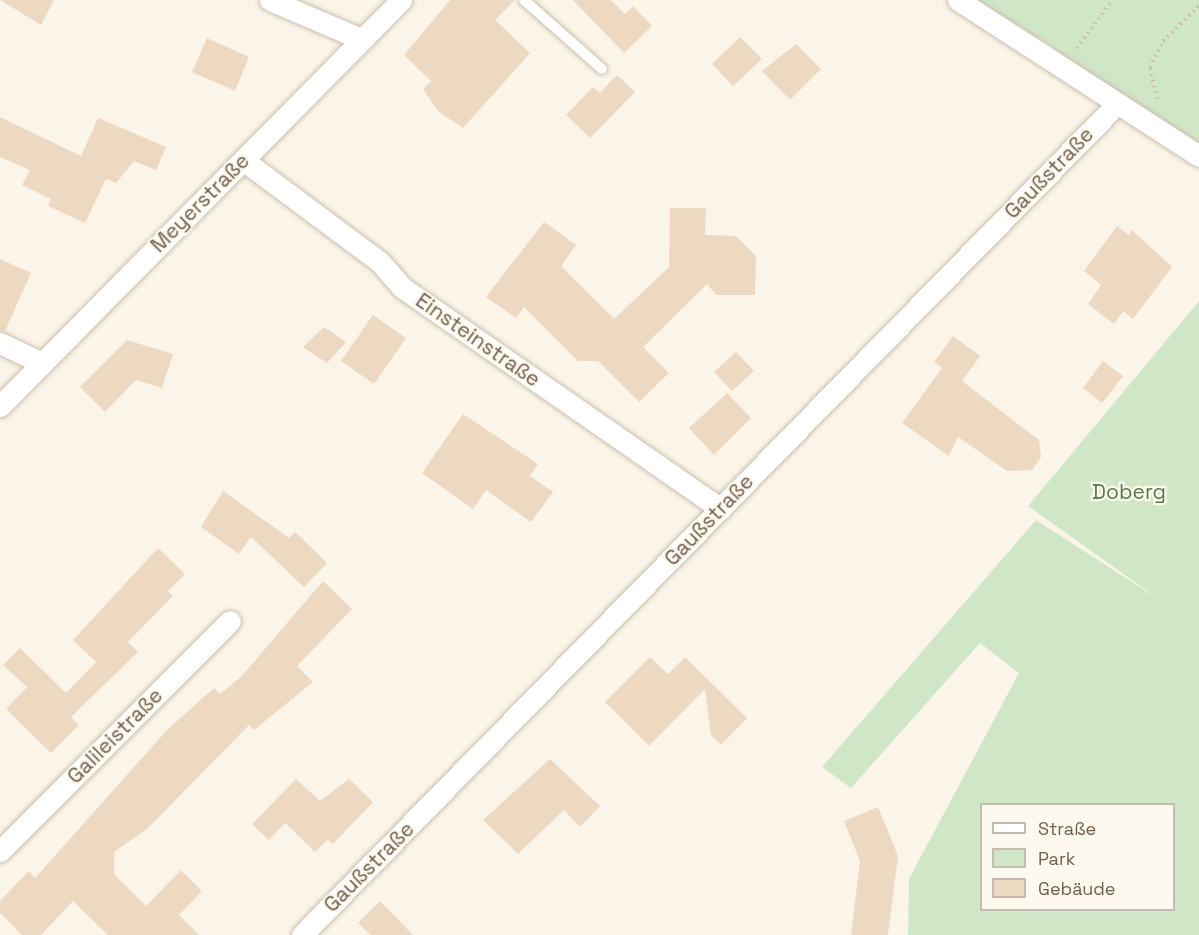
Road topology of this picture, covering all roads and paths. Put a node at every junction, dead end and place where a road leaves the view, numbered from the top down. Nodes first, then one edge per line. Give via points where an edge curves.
1 (270, 0) edge
2 (401, 0) edge
3 (524, 0) edge
4 (958, 0) edge
5 (1112, 0) edge
6 (1199, 6) edge
7 (361, 39) junction
8 (1063, 66) junction
9 (602, 69) dead end
10 (1116, 105) junction
11 (1154, 130) junction
12 (1199, 156) edge
13 (243, 160) junction
14 (0, 344) edge
15 (42, 363) junction
16 (0, 406) edge
17 (721, 509) junction
18 (230, 621) dead end
19 (0, 851) edge
20 (302, 935) edge

1 - 7 street
2 - 7 street, Meyerstraße
3 - 9 lane
4 - 8 street
5 - 8 path
6 - 11 path via 1163,41 1150,67 1151,87 1161,105
7 - 13 street, Meyerstraße
8 - 10 street
10 - 11 street
10 - 17 street, Gaußstraße
11 - 12 street
13 - 15 street, Meyerstraße
13 - 17 street, Einsteinstraße via 380,262 403,288
14 - 15 street
15 - 16 street, Meyerstraße
17 - 20 street, Gaußstraße
18 - 19 street, Galileistraße

